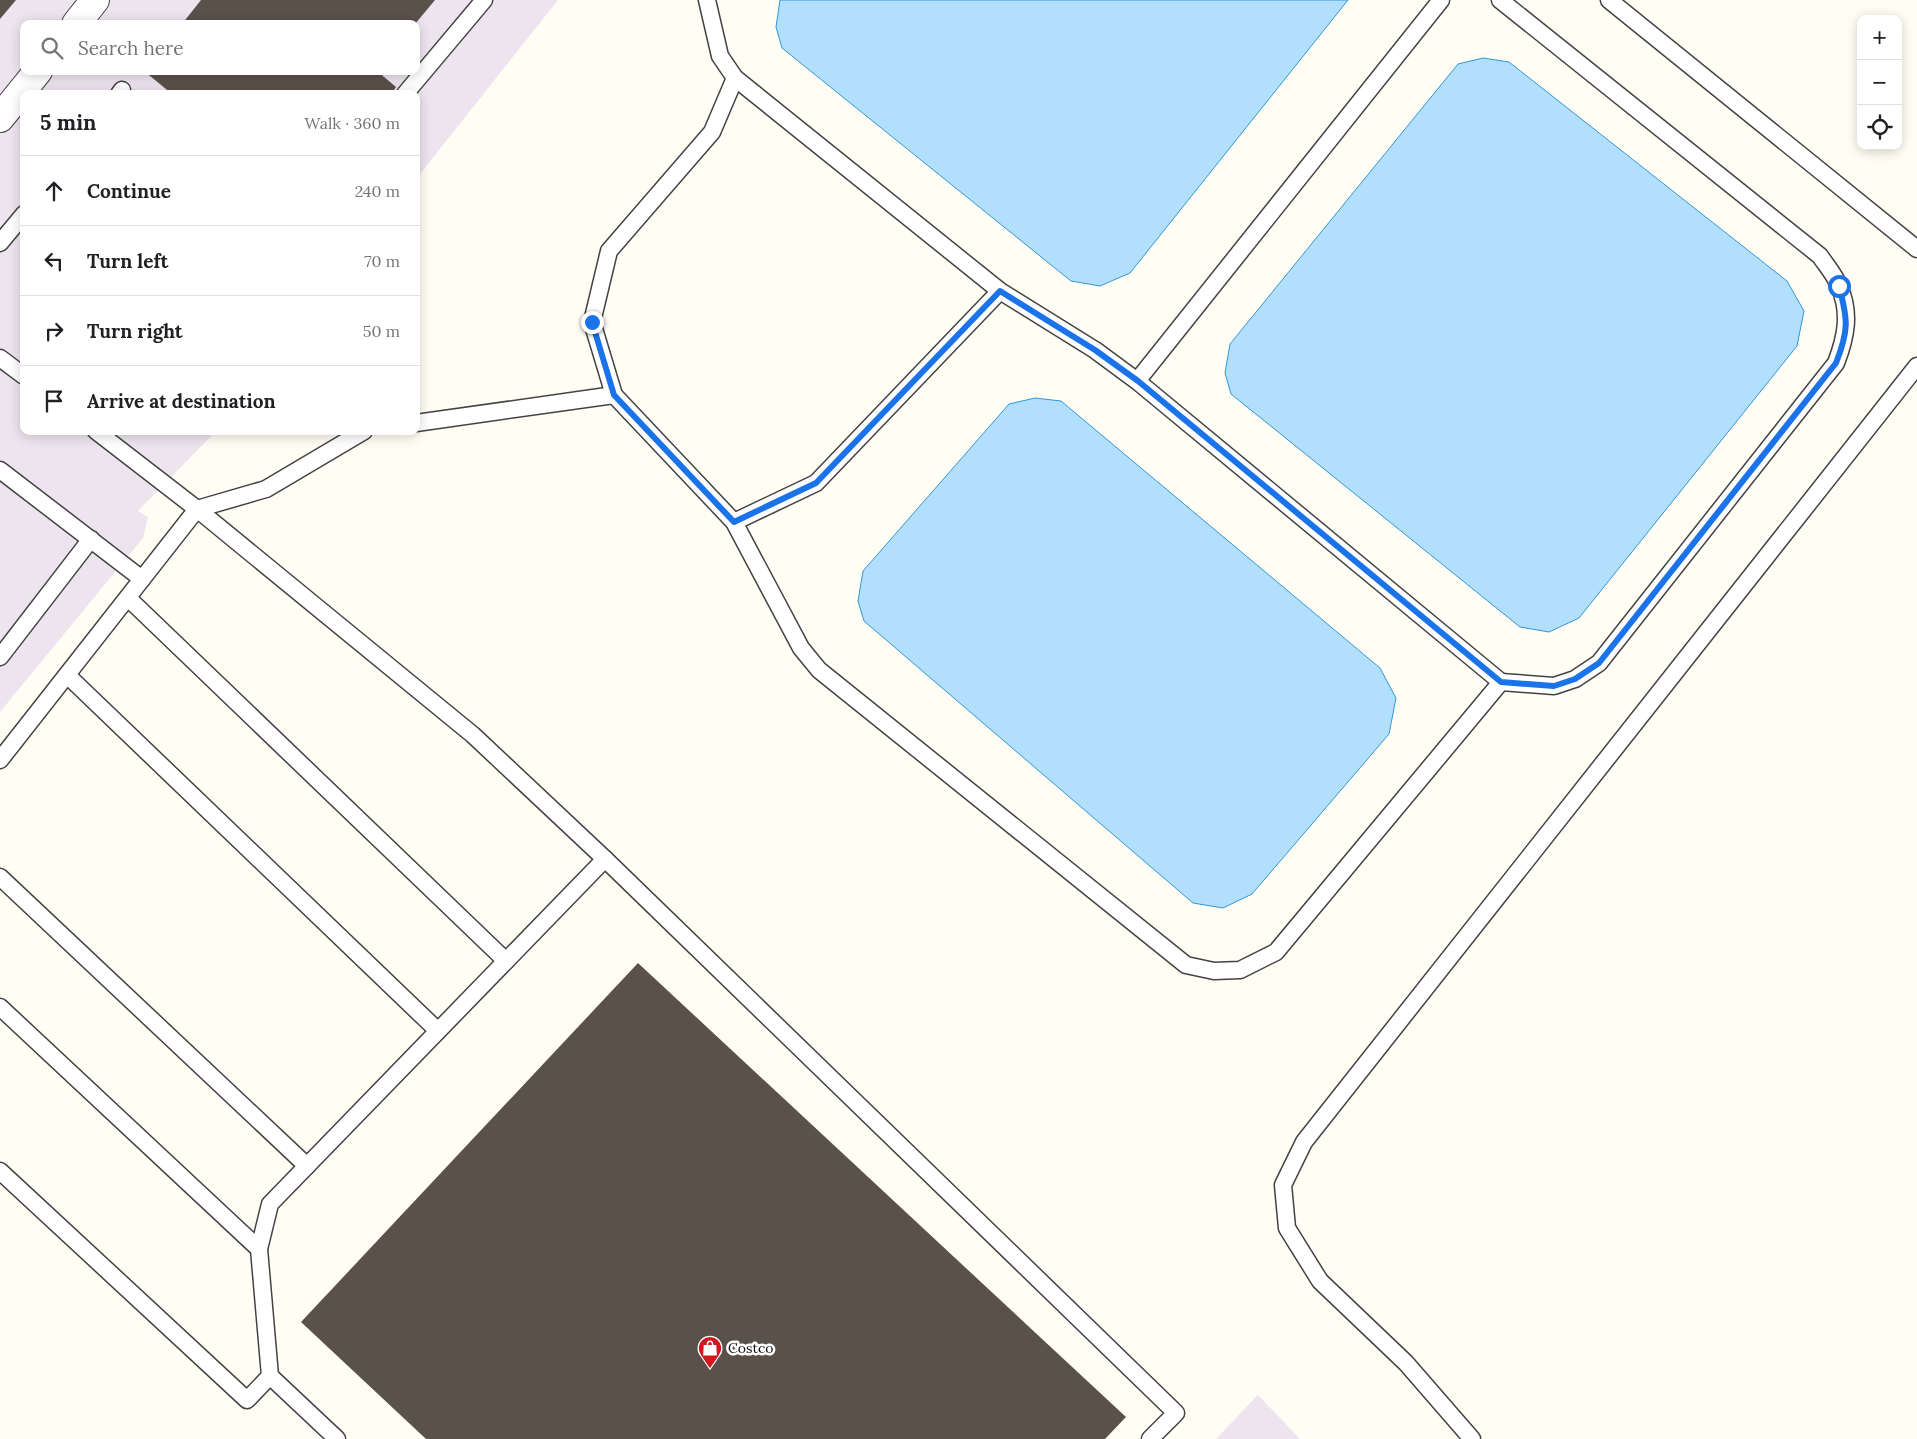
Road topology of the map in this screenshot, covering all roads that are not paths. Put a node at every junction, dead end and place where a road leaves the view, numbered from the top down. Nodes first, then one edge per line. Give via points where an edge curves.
1 (95, 0) edge
2 (484, 0) edge
3 (707, 0) edge
4 (1441, 0) edge
5 (1500, 0) edge
6 (1609, 0) edge
7 (79, 20) edge
8 (35, 75) edge
9 (735, 78) junction
10 (23, 90) edge
11 (408, 90) edge
12 (20, 93) edge
13 (0, 118) edge
14 (20, 219) edge
15 (0, 244) edge
16 (1917, 249) edge
17 (1000, 291) junction
18 (0, 358) edge
19 (1917, 366) edge
20 (20, 373) edge
21 (1138, 381) junction
22 (614, 395) junction
23 (420, 422) edge
24 (101, 435) edge
25 (357, 435) edge
26 (0, 470) edge
27 (197, 509) junction
28 (734, 522) junction
29 (91, 539) junction
30 (142, 579) junction
31 (128, 598) junction
32 (0, 657) edge
33 (67, 675) junction
34 (1501, 682) junction
35 (0, 760) edge
36 (605, 859) junction
37 (0, 877) edge
38 (506, 961) junction
39 (0, 1007) edge
40 (438, 1031) junction
41 (307, 1166) junction
42 (0, 1171) edge
43 (260, 1249) junction
44 (270, 1376) junction
45 (337, 1439) edge
46 (1150, 1439) edge
47 (1472, 1439) edge

1 - 7 street
2 - 11 lane
3 - 9 lane via 720,56
4 - 21 lane
5 - 34 lane via 1820,256 1839,286 1847,315 1844,341 1836,363 1599,663 1575,679 1554,686
6 - 16 lane
8 - 10 street
9 - 17 lane
9 - 22 lane via 712,132 608,251 592,322
12 - 13 street
14 - 15 lane
17 - 21 lane
17 - 28 lane via 816,483
18 - 20 lane
19 - 47 lane via 1304,1142 1283,1185 1287,1228 1320,1281 1406,1363
21 - 34 lane
22 - 23 lane
22 - 28 lane
24 - 27 lane
25 - 27 lane via 266,489
26 - 29 lane
27 - 30 lane
27 - 36 lane via 473,735
28 - 34 lane via 801,648 820,670 1186,965 1214,971 1240,970 1276,952
29 - 30 lane
29 - 32 lane
30 - 31 lane
31 - 33 lane
31 - 38 lane
33 - 35 lane
33 - 40 lane
36 - 38 lane
36 - 46 lane via 1176,1413
37 - 41 lane
38 - 40 lane
39 - 43 lane
40 - 41 lane
41 - 43 lane via 270,1204
42 - 44 lane via 247,1400
43 - 44 lane
44 - 45 lane

